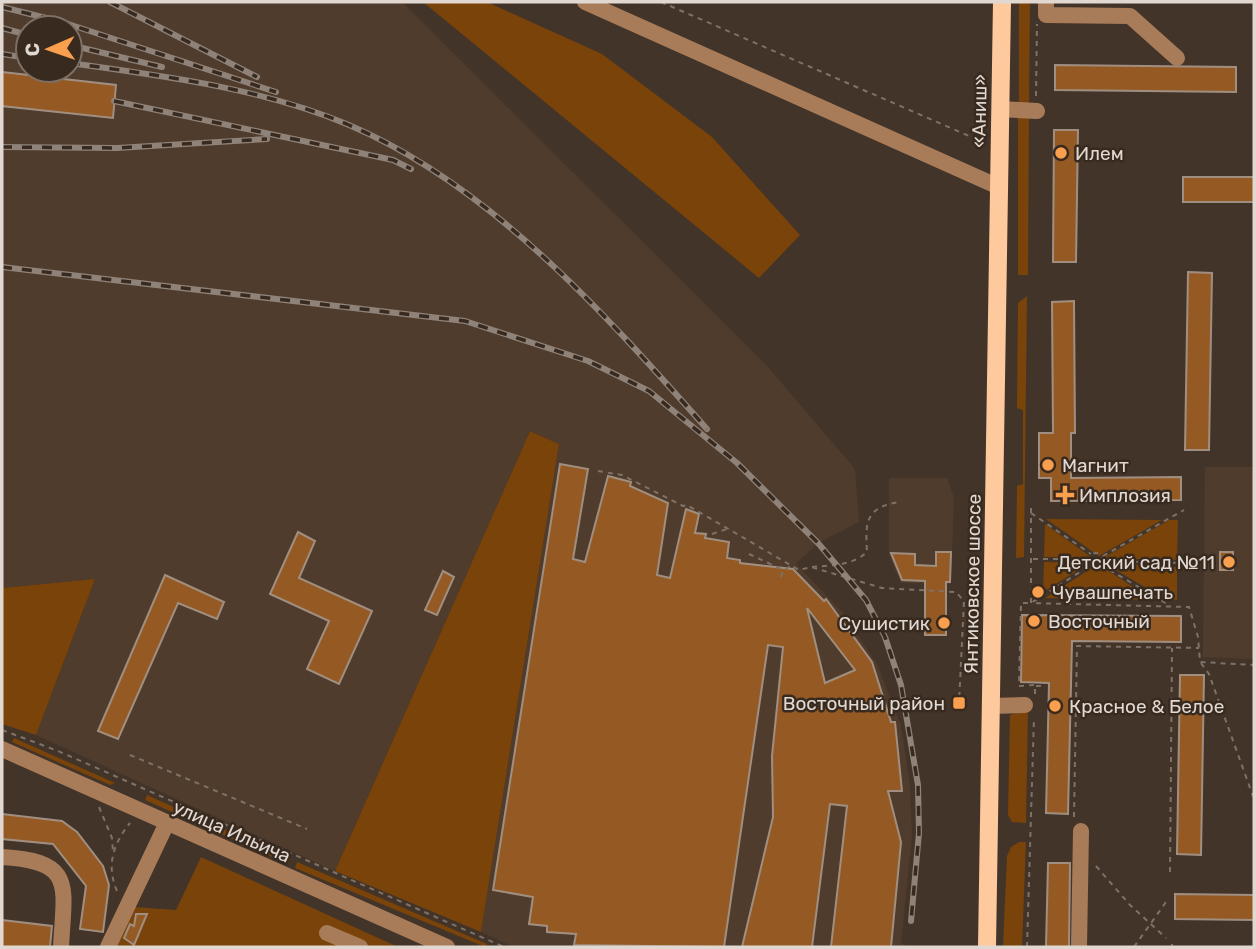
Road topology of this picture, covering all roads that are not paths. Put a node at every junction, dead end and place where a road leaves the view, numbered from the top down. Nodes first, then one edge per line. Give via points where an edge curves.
1 (585, 2) edge
2 (1002, 2) edge
3 (1041, 8) edge
4 (1177, 58) dead end
5 (1000, 109) junction
6 (1037, 111) road end
7 (999, 187) junction
8 (999, 220) joint
9 (1031, 705) road end
10 (991, 706) junction
11 (2, 749) edge
12 (1078, 824) road end
13 (166, 825) junction
14 (2, 856) edge
15 (327, 933) dead end
16 (61, 947) edge
17 (108, 947) edge
18 (360, 947) edge
19 (447, 947) edge
20 (987, 947) edge
21 (1079, 947) edge

1 - 7 street
2 - 5 main road, «Аниш»
3 - 4 street via 1046,15 1130,16
5 - 6 street
5 - 7 main road, «Аниш»
7 - 8 main road, «Аниш»
8 - 10 main road, Янтиковское шоссе
9 - 10 street
10 - 20 main road, Янтиковское шоссе
11 - 13 street, улица Ильича
12 - 21 street
13 - 17 street
13 - 19 street, улица Ильича
14 - 16 street via 42,861 56,872 64,886
15 - 18 street

